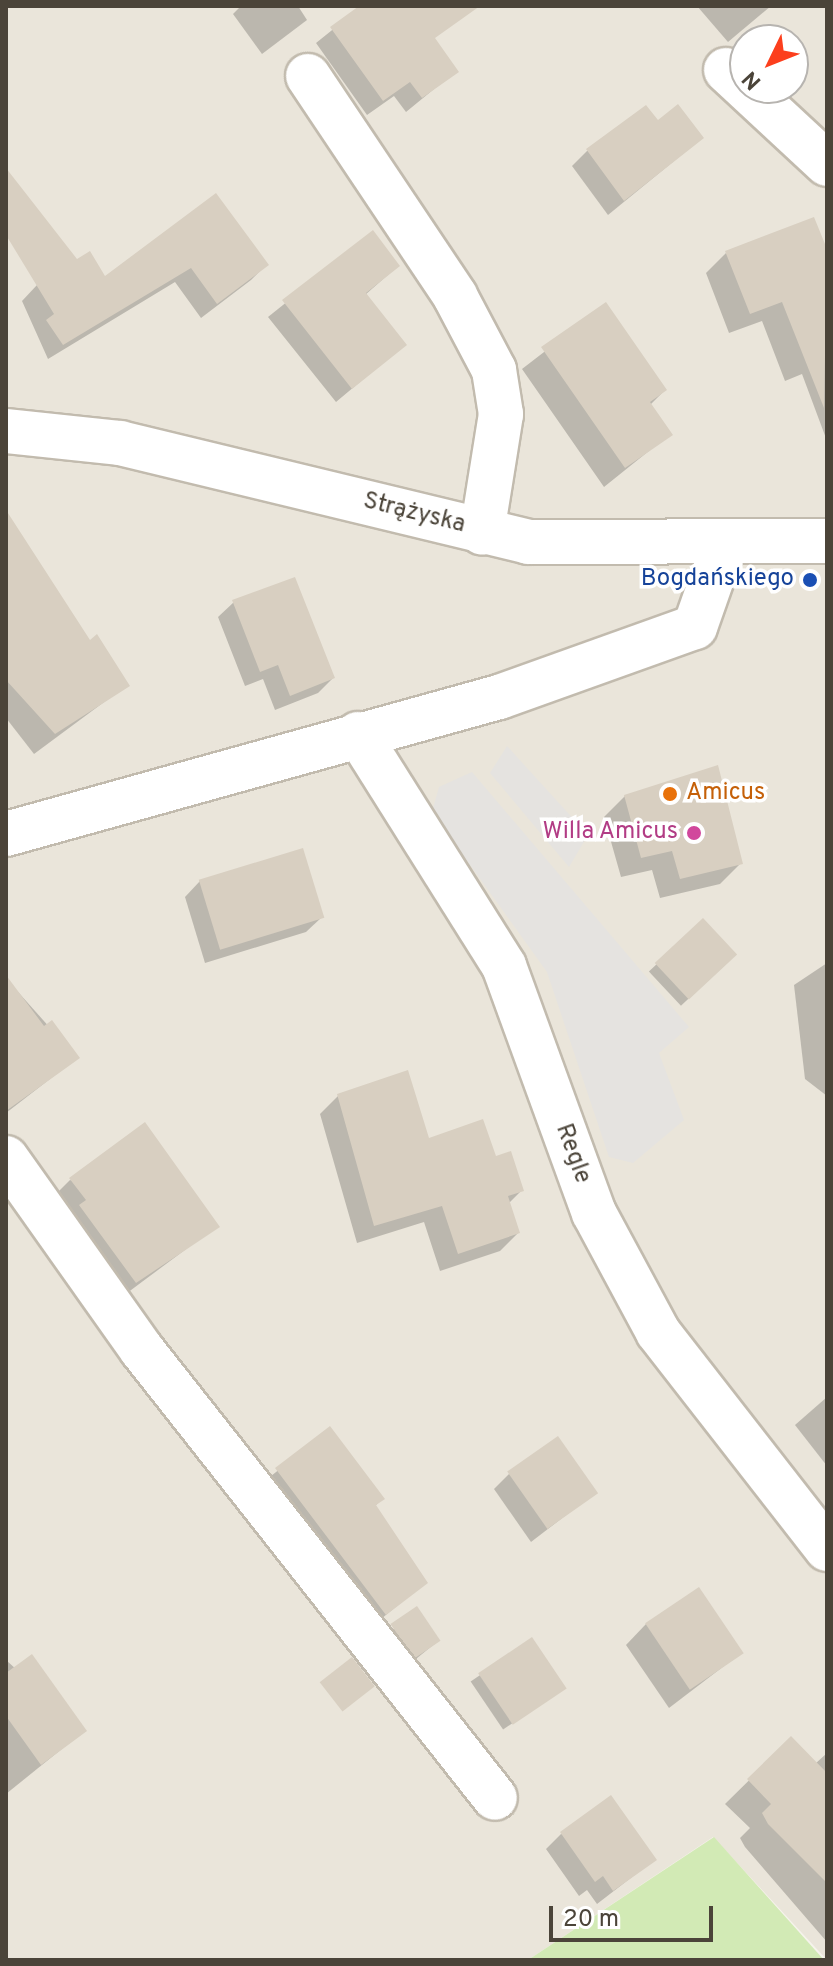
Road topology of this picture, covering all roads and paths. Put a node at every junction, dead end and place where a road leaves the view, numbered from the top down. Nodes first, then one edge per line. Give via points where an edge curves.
1 (726, 70) dead end
2 (308, 76) dead end
3 (827, 164) edge
4 (6, 431) edge
5 (482, 532) junction
6 (827, 541) edge
7 (724, 544) junction
8 (358, 734) junction
9 (6, 834) edge
10 (6, 1158) edge
11 (827, 1549) edge
12 (495, 1798) dead end

1 - 3 street
2 - 5 street via 455,296 494,370 501,414
4 - 5 street, Strążyska via 120,443
5 - 7 street, Strążyska via 576,545
6 - 7 street, Strążyska
7 - 8 street via 695,627 499,697
8 - 9 street
8 - 11 street, Regle via 504,966 594,1213 658,1332
10 - 12 street via 142,1350

